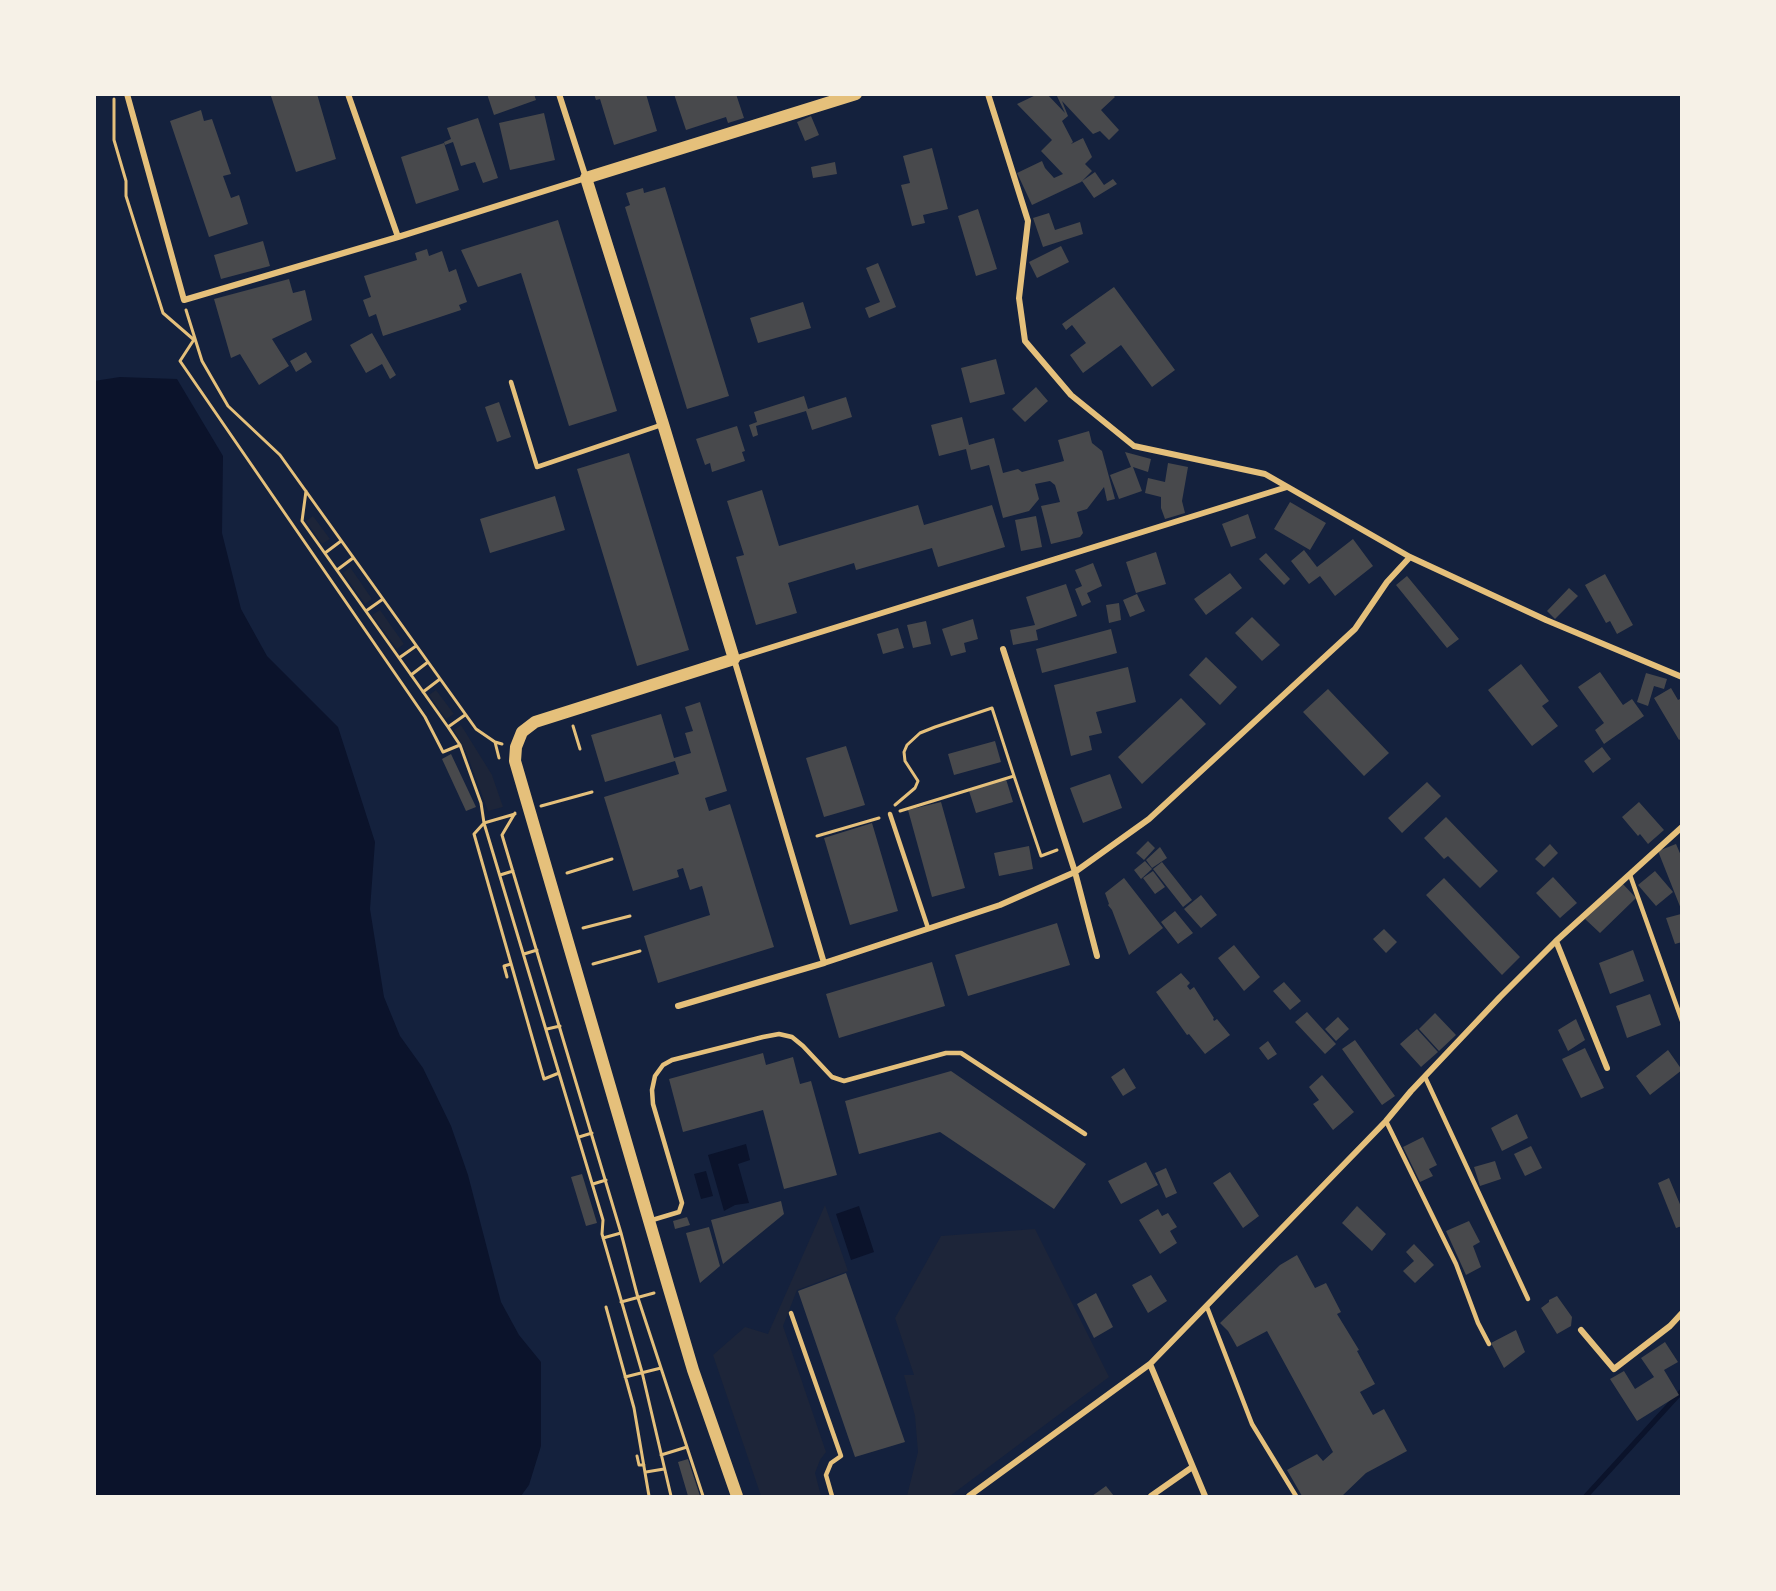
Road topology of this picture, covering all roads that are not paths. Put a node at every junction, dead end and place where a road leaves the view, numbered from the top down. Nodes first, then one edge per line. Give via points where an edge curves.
1 (127, 94) edge
2 (348, 94) edge
3 (559, 94) edge
4 (856, 94) edge
5 (988, 94) edge
6 (586, 178) junction
7 (398, 237) junction
8 (511, 382) dead end
9 (663, 424) junction
10 (1287, 487) junction
11 (1410, 557) junction
12 (1003, 649) dead end
13 (734, 659) junction
14 (1682, 677) edge
15 (890, 814) road end
16 (1682, 828) edge
17 (1075, 872) junction
18 (1630, 875) junction
19 (928, 928) junction
20 (1557, 941) junction
21 (1097, 956) dead end
22 (824, 963) junction
23 (678, 1006) dead end
24 (1682, 1021) edge
25 (1607, 1068) dead end
26 (1425, 1077) junction
27 (1386, 1121) junction
28 (1085, 1134) dead end
29 (649, 1221) junction
30 (1528, 1299) dead end
31 (1207, 1306) junction
32 (791, 1313) dead end
33 (1682, 1313) edge
34 (1581, 1330) dead end
35 (1489, 1344) dead end
36 (1150, 1364) junction
37 (1191, 1468) junction
38 (737, 1497) edge
39 (832, 1497) edge
40 (969, 1497) edge
41 (1151, 1497) edge
42 (1205, 1497) edge
43 (1296, 1497) edge

1 - 7 street via 184,300
2 - 7 street
3 - 6 street
4 - 6 main road
5 - 10 street via 1028,221 1019,298 1025,341 1071,395 1134,446 1265,474
6 - 7 street
6 - 9 main road
8 - 9 lane via 537,466
9 - 13 main road
10 - 11 street
10 - 13 street
11 - 14 street
11 - 17 street via 1387,582 1355,629 1149,819
12 - 17 street
13 - 22 street
13 - 29 main road via 535,722 522,732 516,747 515,761
15 - 19 lane
16 - 18 street
17 - 19 street via 1000,905
17 - 21 street
18 - 20 street
18 - 24 lane
19 - 22 street
20 - 25 street
20 - 26 street
22 - 23 street
26 - 27 street
26 - 30 lane
27 - 31 street
27 - 35 lane via 1456,1264
28 - 29 lane via 962,1053 946,1053 844,1081 832,1077 792,1037 763,1037 672,1060 655,1076 653,1104 682,1203 679,1212
29 - 38 main road via 693,1370
31 - 36 street
31 - 43 lane via 1252,1424
32 - 39 lane via 840,1456 826,1474
33 - 34 street via 1614,1369
36 - 37 street
36 - 40 street
37 - 41 street
37 - 42 street

